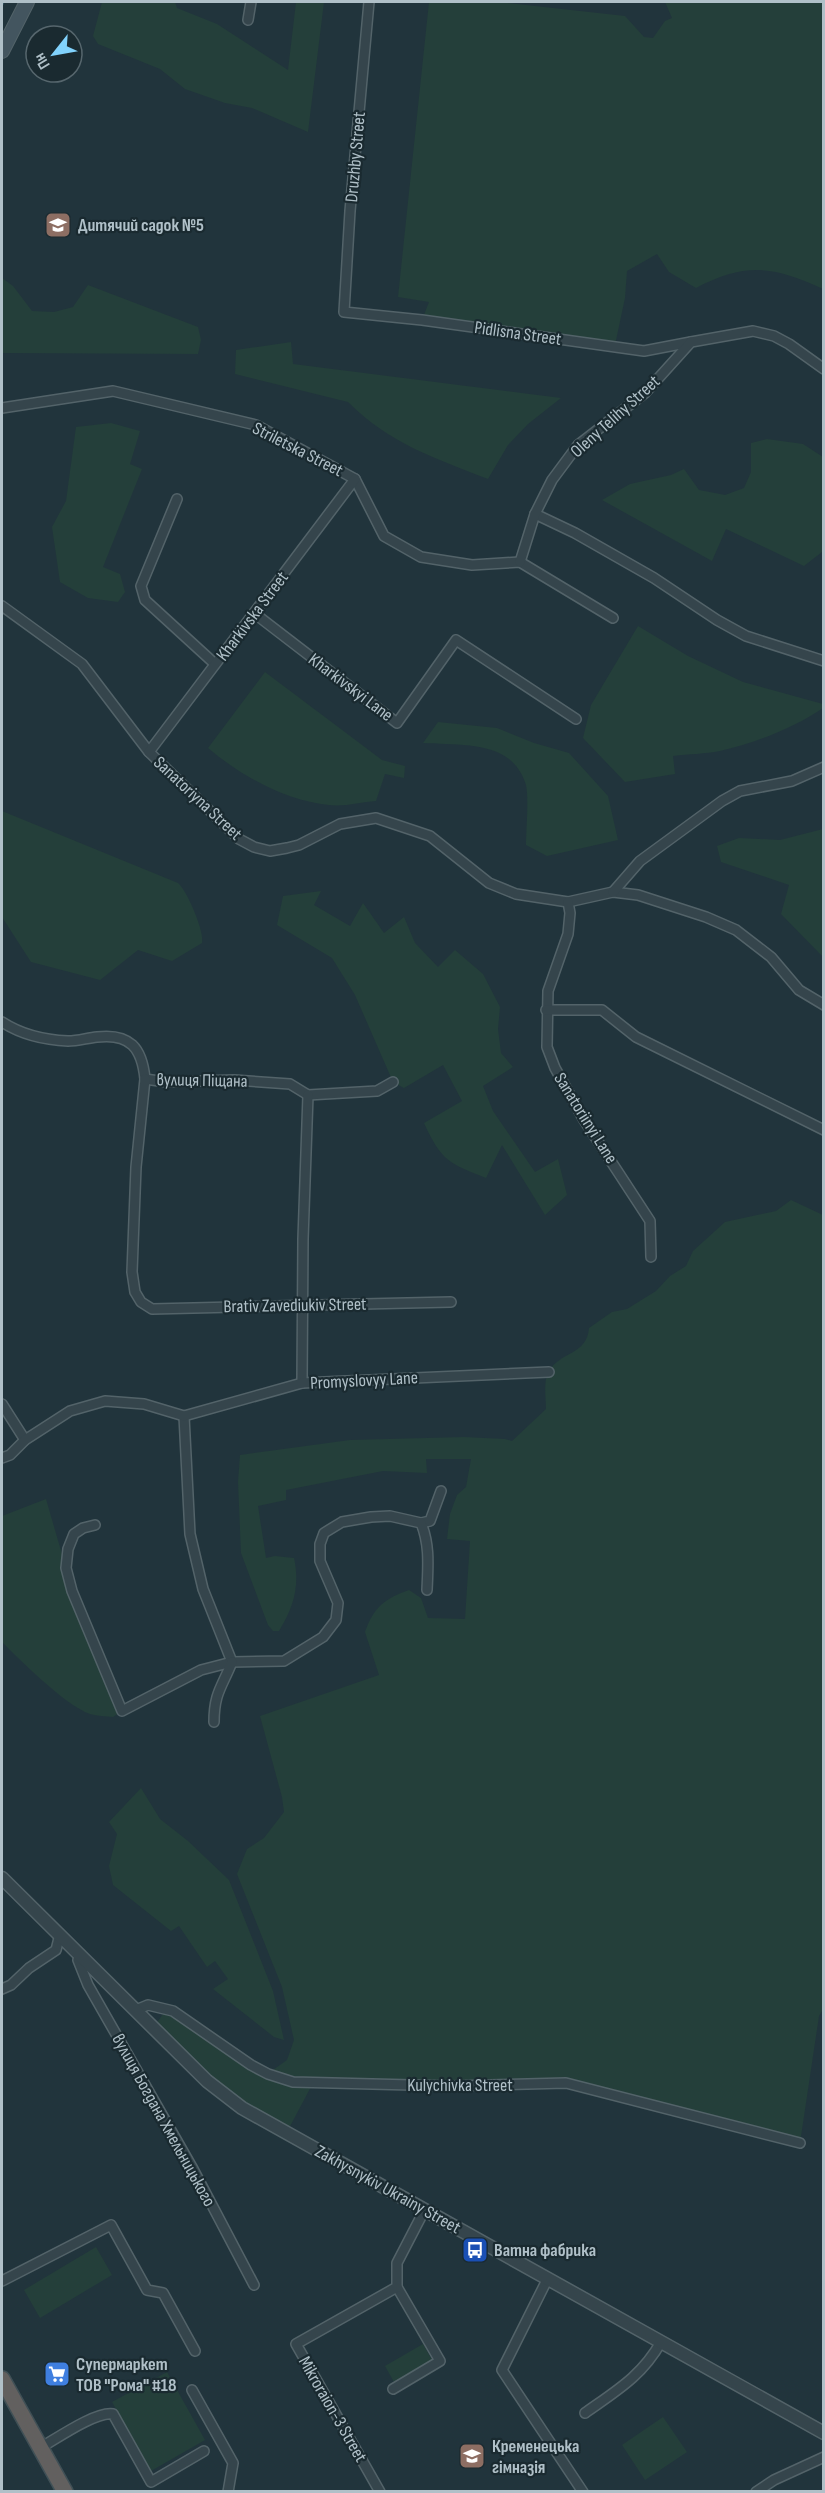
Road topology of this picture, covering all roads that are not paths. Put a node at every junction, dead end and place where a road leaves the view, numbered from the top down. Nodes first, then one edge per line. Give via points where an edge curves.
1 (27, 2) edge
2 (251, 2) edge
3 (369, 2) edge
4 (248, 20) dead end
5 (2, 51) edge
6 (345, 312) joint
7 (691, 342) junction
8 (824, 369) edge
9 (2, 408) edge
10 (355, 479) junction
11 (177, 499) dead end
12 (534, 514) junction
13 (520, 562) junction
14 (2, 606) edge
15 (254, 613) junction
16 (613, 618) dead end
17 (824, 661) edge
18 (216, 664) junction
19 (576, 719) dead end
20 (149, 752) junction
21 (824, 767) edge
22 (614, 892) junction
23 (568, 902) junction
24 (824, 1005) edge
25 (546, 1010) junction
26 (2, 1022) edge
27 (145, 1079) junction
28 (393, 1082) dead end
29 (308, 1095) junction
30 (824, 1130) edge
31 (651, 1257) dead end
32 (451, 1302) dead end
33 (303, 1305) junction
34 (549, 1372) dead end
35 (302, 1383) junction
36 (2, 1404) edge
37 (184, 1416) junction
38 (25, 1440) junction
39 (2, 1458) edge
40 (441, 1491) dead end
41 (421, 1522) junction
42 (95, 1525) dead end
43 (427, 1590) dead end
44 (232, 1662) junction
45 (214, 1722) dead end
46 (2, 1878) edge
47 (60, 1934) junction
48 (81, 1955) junction
49 (2, 1989) edge
50 (136, 2010) junction
51 (800, 2143) dead end
52 (425, 2210) junction
53 (548, 2278) junction
54 (2, 2281) edge
55 (254, 2285) dead end
56 (397, 2287) junction
57 (661, 2342) junction
58 (195, 2351) dead end
59 (2, 2379) edge
60 (393, 2389) dead end
61 (192, 2390) dead end
62 (585, 2413) dead end
63 (824, 2433) edge
64 (46, 2445) junction
65 (204, 2451) dead end
66 (824, 2457) edge
67 (65, 2492) edge
68 (228, 2492) edge
69 (380, 2492) edge
70 (583, 2492) edge
71 (756, 2492) edge

1 - 5 main road
2 - 4 street
3 - 6 street, Druzhby Street
6 - 7 street, Pidlisna Street via 644,351
7 - 8 street via 753,331 789,344
7 - 12 street, Oleny Telihy Street via 645,393 578,446 552,480
9 - 10 street, Striletska Street via 114,391 256,425
10 - 13 street, Striletska Street via 384,536 421,556 472,565
10 - 15 street, Kharkivska Street
11 - 18 street via 141,586 145,600
12 - 13 street, Oleny Telihy Street
12 - 17 street via 575,533 746,636
13 - 16 street
14 - 20 street, Sanatoriyna Street via 82,664
15 - 18 street, Kharkivska Street
15 - 19 street, Kharkivskyi Lane via 397,723 456,640
18 - 20 street, Kharkivska Street
20 - 23 street, Sanatoriyna Street via 239,839 254,848 287,848 340,824 376,818 430,836 489,883 516,894
21 - 22 street via 792,781 740,791 722,801 640,861
22 - 23 street, Sanatoriyna Street
22 - 24 street, Sanatoriyna Street via 638,895 736,930 771,957 799,990
23 - 25 street, Sanatoriinyi Lane via 568,934 548,991
25 - 30 street via 602,1010 636,1037
25 - 31 street, Sanatoriinyi Lane via 547,1047 555,1068 650,1221
26 - 27 street, вулиця Піщана via 20,1034 70,1041 100,1036 130,1041 144,1064
27 - 29 street, вулиця Піщана via 290,1084
27 - 33 street, Brativ Zavediukiv Street via 136,1167 132,1272 141,1302 152,1309
28 - 29 street, вулиця Піщана via 377,1091
29 - 33 street
32 - 33 street, Brativ Zavediukiv Street
33 - 35 street
34 - 35 street, Promyslovyy Lane
35 - 37 street, Promyslovyy Lane
36 - 38 street
37 - 38 street via 144,1404 105,1401 70,1411
37 - 44 street via 190,1534 203,1589
38 - 39 street
40 - 41 street via 430,1521
41 - 43 street via 429,1556
41 - 44 street via 370,1517 342,1522 324,1533 320,1561 339,1602 336,1620 323,1637 284,1661
42 - 44 street via 74,1534 66,1568 122,1711 201,1670
44 - 45 street via 219,1688
46 - 47 street, Zakhysnykiv Ukrainy Street
47 - 48 street, Zakhysnykiv Ukrainy Street
47 - 49 street via 56,1950
48 - 50 street, Zakhysnykiv Ukrainy Street
48 - 55 street, вулиця Богдана Хмельницького via 78,1960 88,1985 194,2169
50 - 51 street, Kulychivka Street via 148,2005 173,2011 251,2065 293,2082 566,2084
50 - 52 street, Zakhysnykiv Ukrainy Street via 207,2081 242,2108
52 - 53 street, Zakhysnykiv Ukrainy Street
52 - 56 street via 397,2263
53 - 57 street, Zakhysnykiv Ukrainy Street
53 - 70 street via 502,2370
54 - 58 street via 111,2225 147,2290 163,2293
56 - 60 street via 440,2361
56 - 69 street, Mikroraion-3 Street via 296,2344
57 - 62 street via 634,2379
57 - 63 street, Zakhysnykiv Ukrainy Street
59 - 64 highway
61 - 68 street via 233,2463
64 - 65 street via 108,2413 113,2414 151,2482
64 - 67 highway
66 - 71 street

